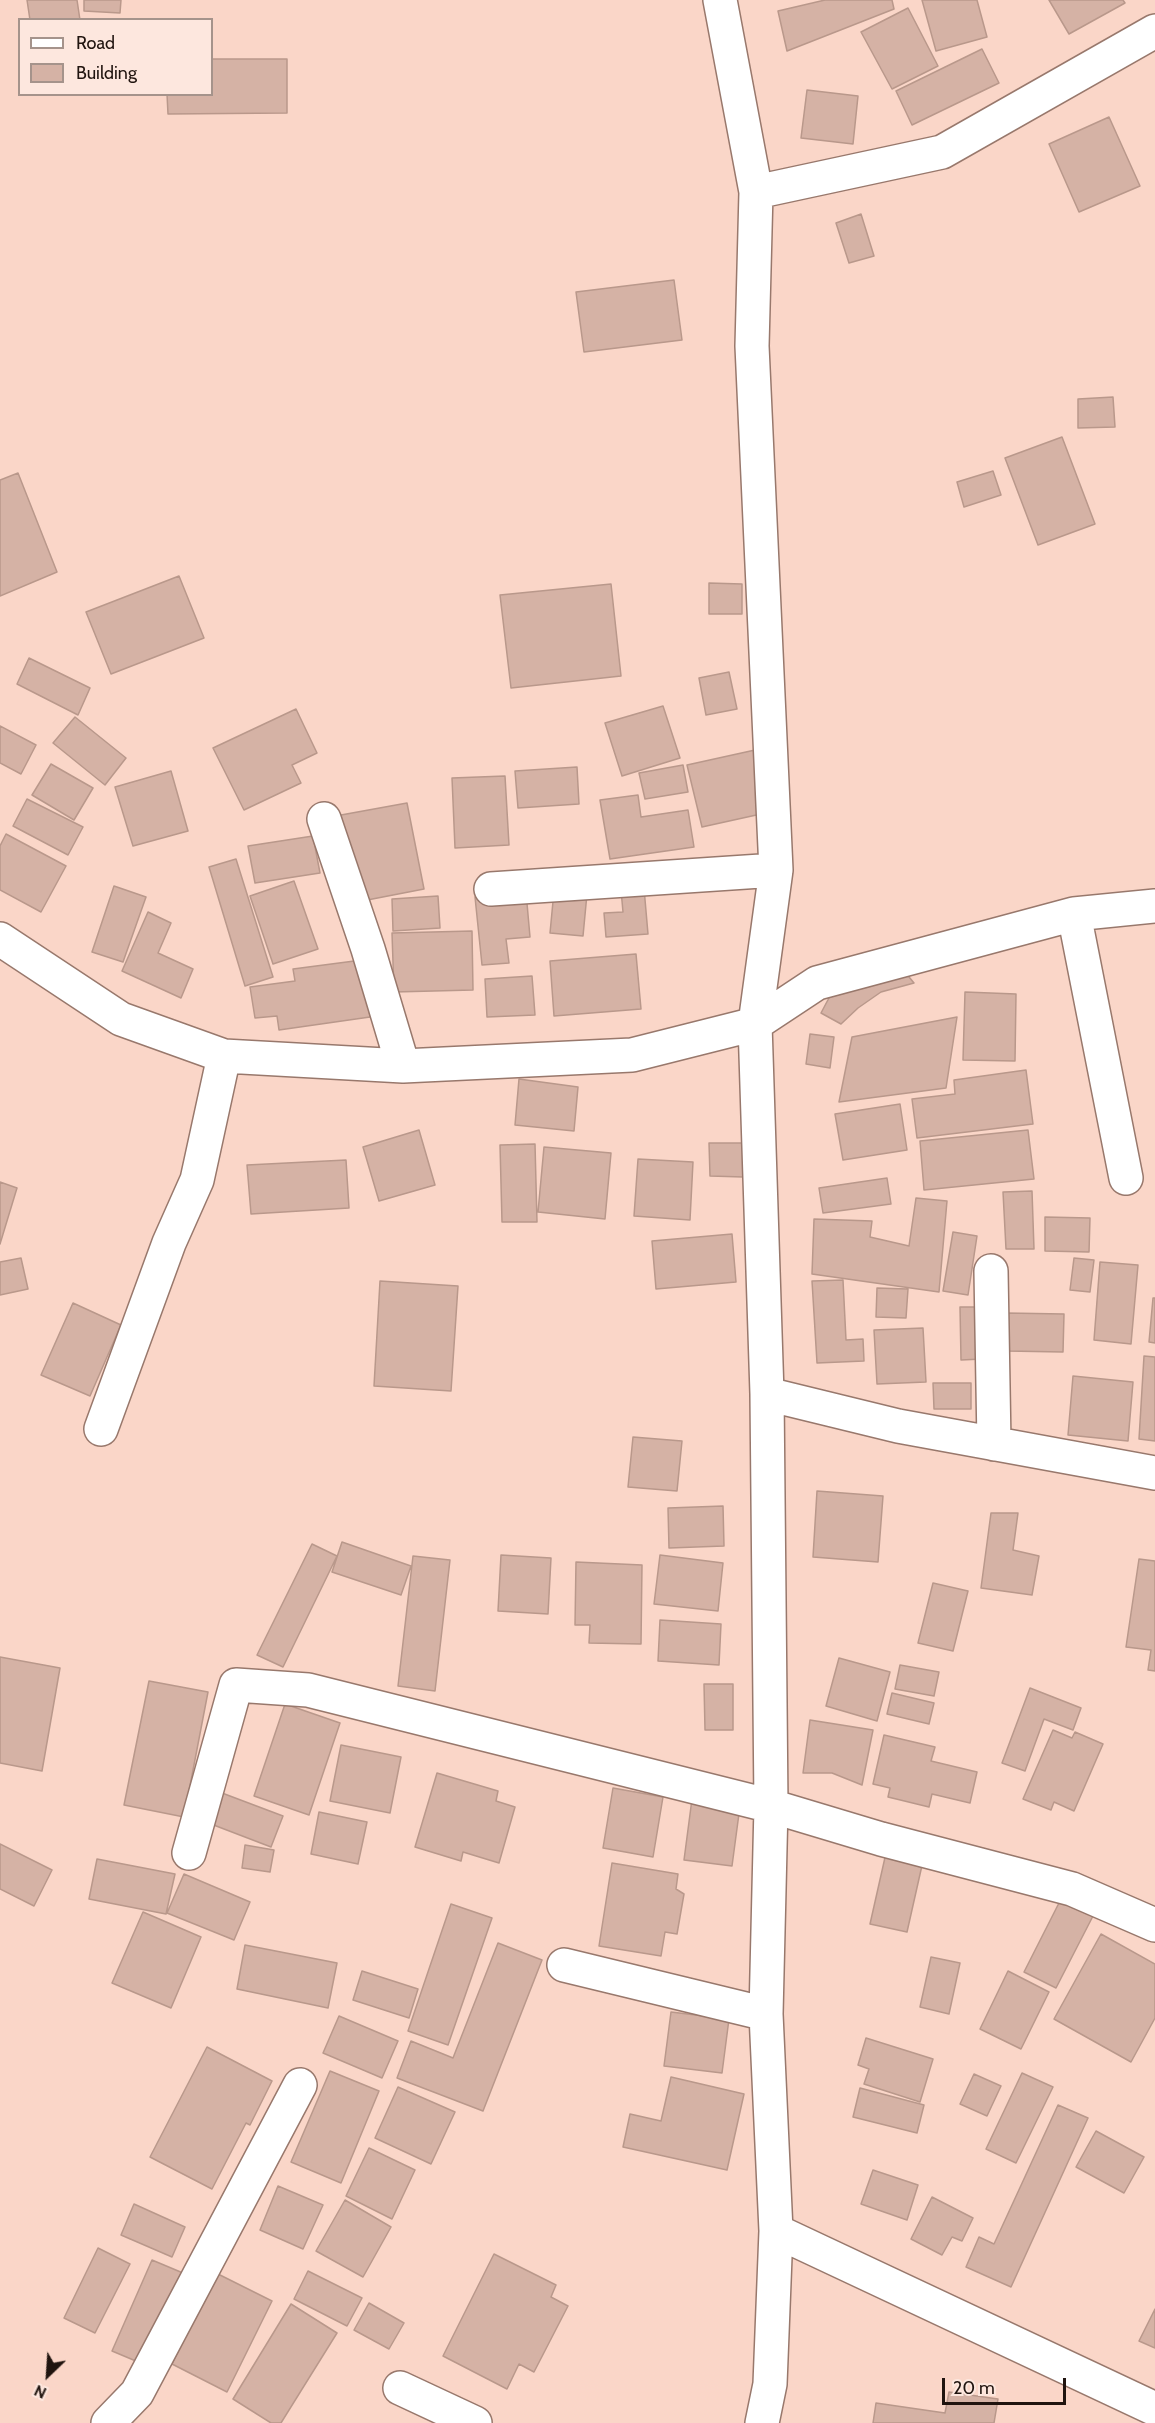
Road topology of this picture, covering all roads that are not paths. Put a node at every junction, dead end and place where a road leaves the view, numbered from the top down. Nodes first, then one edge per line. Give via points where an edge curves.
1 (720, 0) edge
2 (1155, 32) edge
3 (756, 192) junction
4 (324, 819) dead end
5 (776, 870) junction
6 (491, 889) dead end
7 (1155, 906) edge
8 (1074, 914) junction
9 (0, 939) edge
10 (755, 1024) junction
11 (224, 1056) junction
12 (403, 1066) junction
13 (1126, 1179) dead end
14 (991, 1271) dead end
15 (767, 1394) junction
16 (101, 1429) dead end
17 (994, 1444) junction
18 (1155, 1473) edge
19 (771, 1806) junction
20 (189, 1853) dead end
21 (1155, 1925) edge
22 (564, 1965) dead end
23 (766, 2014) junction
24 (300, 2085) dead end
25 (776, 2231) junction
26 (400, 2388) dead end
27 (1155, 2409) edge
28 (108, 2423) edge
29 (476, 2423) edge
30 (762, 2423) edge

1 - 3 street
2 - 3 street via 942,152
3 - 5 street via 752,346
4 - 12 street
5 - 6 street
5 - 10 street
7 - 8 street
8 - 10 street via 817,983
8 - 13 street
9 - 11 street via 121,1019
10 - 12 street via 632,1055
10 - 15 street
11 - 12 street
11 - 16 street via 197,1180 169,1243
14 - 17 street
15 - 17 street via 898,1426
15 - 19 street
17 - 18 street
19 - 20 street via 308,1690 236,1686
19 - 21 street via 1072,1889
19 - 23 street
22 - 23 street
23 - 25 street
24 - 28 street via 137,2393
25 - 27 street
25 - 30 street via 770,2384
26 - 29 street

